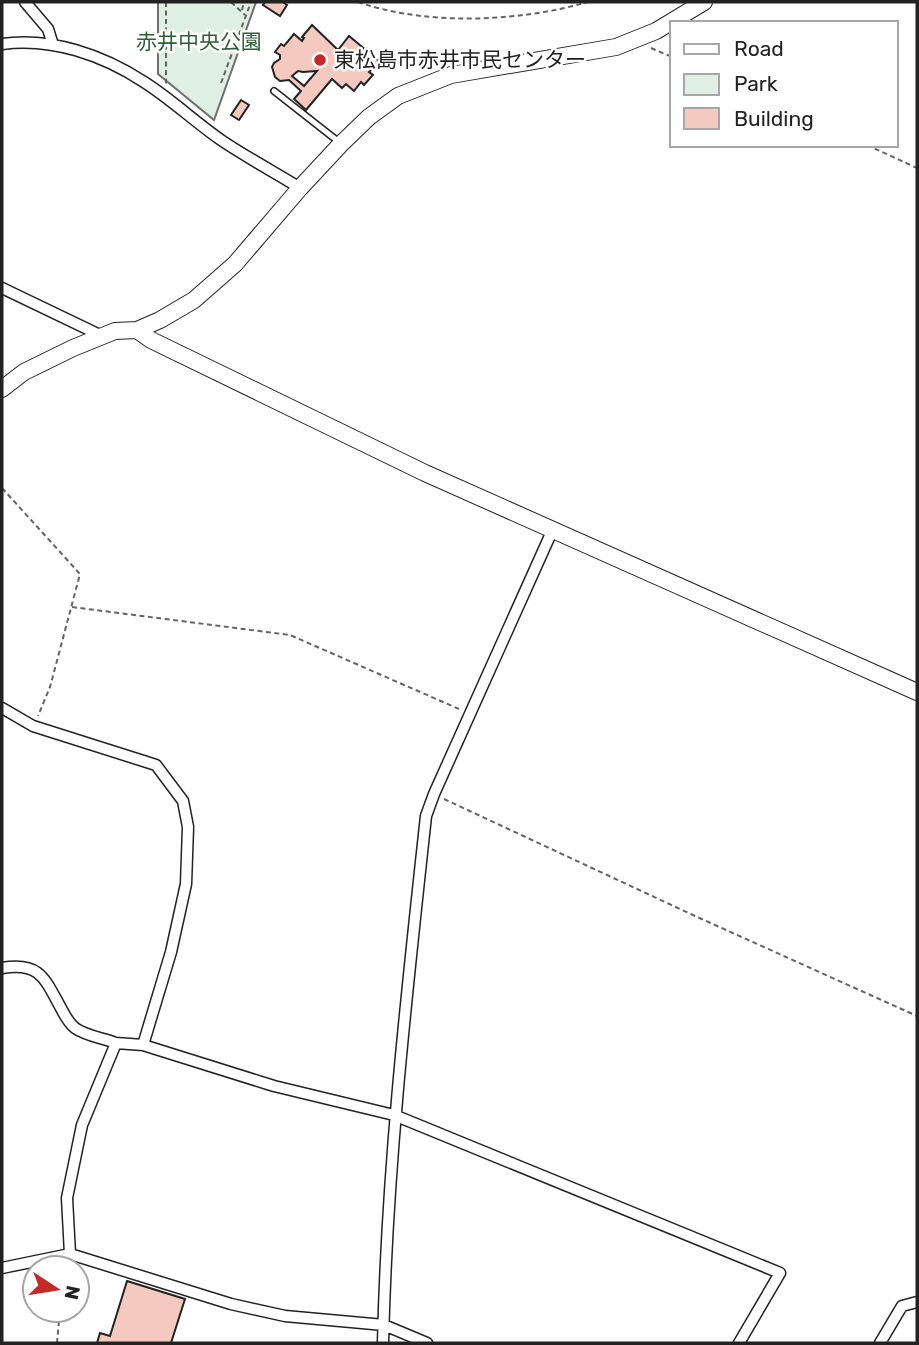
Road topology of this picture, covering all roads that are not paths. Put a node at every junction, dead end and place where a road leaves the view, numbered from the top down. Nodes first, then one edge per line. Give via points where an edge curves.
1 (24, 2) edge
2 (704, 2) edge
3 (671, 21) edge
4 (670, 22) edge
5 (2, 44) edge
6 (53, 45) junction
7 (274, 91) dead end
8 (341, 144) junction
9 (300, 188) junction
10 (2, 288) edge
11 (137, 330) junction
12 (102, 336) junction
13 (2, 389) edge
14 (553, 529) junction
15 (917, 692) edge
16 (2, 708) edge
17 (2, 968) edge
18 (116, 1043) junction
19 (143, 1045) junction
20 (394, 1115) junction
21 (70, 1254) edge
22 (91, 1260) edge
23 (21, 1264) edge
24 (2, 1268) edge
25 (917, 1302) edge
26 (384, 1325) junction
27 (383, 1343) edge
28 (427, 1343) edge
29 (739, 1343) edge
30 (880, 1343) edge

1 - 6 street via 48,29
2 - 3 street
4 - 8 street via 636,41 591,53 429,82 398,96
5 - 6 street via 26,40
6 - 9 street via 96,57 144,81 222,140
7 - 8 lane
8 - 9 street
9 - 11 street via 235,264 194,300
10 - 12 street
11 - 12 street
11 - 14 street via 425,473
12 - 13 street via 24,372
14 - 15 street
14 - 20 street via 426,816
16 - 19 street via 33,726 156,765 183,801 186,884
17 - 18 street via 17,965 38,971 75,1028
18 - 19 street
18 - 21 street via 82,1125 67,1198
19 - 20 street via 274,1086
20 - 26 street
20 - 29 street via 780,1273
22 - 26 street via 285,1316
23 - 24 street
25 - 30 street via 902,1306
26 - 27 street
26 - 28 street

